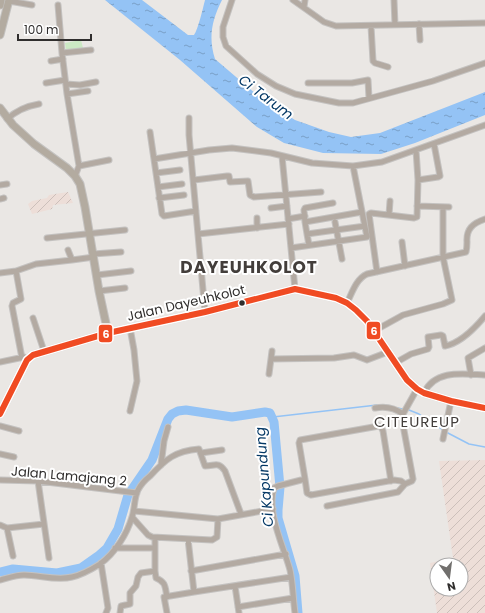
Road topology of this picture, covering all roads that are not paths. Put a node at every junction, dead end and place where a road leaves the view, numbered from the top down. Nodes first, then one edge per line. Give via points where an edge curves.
1 (6, 0) edge
2 (232, 0) edge
3 (293, 0) edge
4 (306, 0) edge
5 (394, 0) edge
6 (0, 5) edge
7 (32, 5) dead end
8 (58, 5) dead end
9 (304, 8) junction
10 (485, 23) edge
11 (419, 24) junction
12 (395, 25) junction
13 (371, 26) junction
14 (0, 34) edge
15 (420, 40) dead end
16 (91, 50) dead end
17 (62, 53) junction
18 (63, 59) junction
19 (51, 61) dead end
20 (485, 64) edge
21 (388, 67) dead end
22 (66, 82) junction
23 (96, 82) dead end
24 (46, 83) dead end
25 (308, 83) dead end
26 (88, 91) dead end
27 (67, 94) junction
28 (369, 98) junction
29 (39, 104) dead end
30 (0, 108) edge
31 (189, 118) dead end
32 (7, 119) junction
33 (485, 125) edge
34 (150, 132) dead end
35 (434, 144) junction
36 (416, 150) junction
37 (191, 153) junction
38 (282, 156) junction
39 (154, 159) junction
40 (109, 160) dead end
41 (79, 166) junction
42 (353, 166) junction
43 (180, 170) dead end
44 (156, 173) junction
45 (75, 176) junction
46 (194, 180) junction
47 (418, 180) junction
48 (7, 184) dead end
49 (182, 184) dead end
50 (0, 185) edge
51 (158, 187) junction
52 (321, 192) dead end
53 (184, 196) dead end
54 (286, 196) junction
55 (159, 198) junction
56 (390, 201) dead end
57 (333, 203) dead end
58 (287, 206) junction
59 (418, 206) junction
60 (271, 208) dead end
61 (196, 211) junction
62 (362, 212) junction
63 (389, 215) junction
64 (256, 218) dead end
65 (305, 219) junction
66 (485, 219) edge
67 (288, 221) junction
68 (335, 222) dead end
69 (365, 226) junction
70 (257, 228) junction
71 (337, 229) junction
72 (125, 230) dead end
73 (90, 234) junction
74 (198, 234) junction
75 (307, 234) junction
76 (46, 238) dead end
77 (340, 241) junction
78 (402, 242) dead end
79 (309, 245) junction
80 (292, 248) junction
81 (68, 250) dead end
82 (121, 252) dead end
83 (94, 256) junction
84 (443, 257) junction
85 (342, 259) dead end
86 (72, 260) junction
87 (405, 266) junction
88 (16, 271) junction
89 (131, 271) dead end
90 (376, 272) junction
91 (0, 273) edge
92 (97, 275) junction
93 (125, 288) dead end
94 (295, 289) junction
95 (99, 291) junction
96 (347, 303) junction
97 (205, 312) junction
98 (485, 316) edge
99 (33, 318) dead end
100 (130, 328) junction
101 (374, 331) junction
102 (108, 333) junction
103 (485, 348) edge
104 (46, 349) junction
105 (272, 351) dead end
106 (388, 352) junction
107 (30, 356) junction
108 (22, 358) junction
109 (271, 359) junction
110 (0, 362) edge
111 (395, 363) junction
112 (269, 374) dead end
113 (471, 375) junction
114 (484, 375) edge
115 (417, 389) junction
116 (424, 393) junction
117 (451, 401) junction
118 (375, 408) dead end
119 (485, 408) edge
120 (130, 411) dead end
121 (405, 412) junction
122 (0, 414) edge
123 (0, 426) edge
124 (168, 427) dead end
125 (19, 431) dead end
126 (444, 434) dead end
127 (222, 450) dead end
128 (201, 453) junction
129 (0, 454) edge
130 (14, 457) dead end
131 (160, 464) junction
132 (305, 479) junction
133 (0, 480) edge
134 (391, 481) junction
135 (38, 482) junction
136 (405, 484) junction
137 (136, 493) junction
138 (327, 506) dead end
139 (273, 509) junction
140 (134, 511) junction
141 (241, 514) junction
142 (132, 517) junction
143 (218, 519) junction
144 (44, 524) junction
145 (0, 525) edge
146 (7, 528) junction
147 (155, 538) junction
148 (188, 539) junction
149 (116, 548) junction
150 (155, 548) junction
151 (286, 554) junction
152 (13, 556) dead end
153 (49, 558) dead end
154 (101, 563) junction
155 (155, 571) junction
156 (191, 571) junction
157 (291, 577) junction
158 (0, 580) edge
159 (235, 586) junction
160 (194, 592) junction
161 (167, 597) junction
162 (293, 598) junction
163 (239, 610) edge
164 (106, 613) edge
165 (120, 613) edge
166 (167, 613) edge
167 (295, 613) edge

1 - 6 main road
1 - 7 street
1 - 14 main road
2 - 28 street via 223,27 224,42 257,74 286,91 317,99 346,103
3 - 9 street
4 - 9 street
5 - 12 street
8 - 17 street
9 - 13 street via 330,25
10 - 11 street
11 - 12 street
11 - 15 street
12 - 13 street
13 - 21 street via 374,61
16 - 17 street
17 - 18 street
18 - 19 street
18 - 22 street
20 - 28 street
22 - 23 street
22 - 24 street
22 - 27 street
25 - 28 street via 352,83 368,80
26 - 27 street
27 - 41 street
29 - 32 street via 29,106
30 - 32 main road
31 - 37 street
32 - 45 main road
33 - 35 street
34 - 39 street
35 - 36 street
35 - 47 street via 440,176
36 - 42 street via 382,162
36 - 47 street
37 - 38 street via 232,148
37 - 39 street
37 - 46 street
38 - 42 street via 312,163
38 - 54 street
39 - 44 street
40 - 41 street
41 - 45 street
42 - 62 street
43 - 44 street
44 - 51 street
45 - 73 main road via 83,195
46 - 54 street via 229,176 230,182 248,181 250,195 254,197
46 - 61 street
47 - 59 street
48 - 50 street
49 - 51 street
51 - 55 street
52 - 54 street
53 - 55 street
54 - 58 street
55 - 61 street via 160,211 164,216
56 - 63 street
57 - 65 street via 305,208
58 - 60 street
58 - 67 street
59 - 63 street via 416,218
59 - 84 street via 446,207
61 - 74 street
62 - 65 street
62 - 69 street
63 - 90 street via 368,214
64 - 70 street
65 - 67 street
65 - 75 street
66 - 84 street via 470,228 467,234 467,251
67 - 70 street
67 - 80 street
68 - 71 street
69 - 71 street
69 - 77 street via 367,237
70 - 74 street
71 - 75 street
71 - 77 street
72 - 73 street
73 - 76 street
73 - 83 main road
74 - 97 street
75 - 79 street
77 - 79 street
77 - 85 street
78 - 87 street
79 - 80 street
80 - 94 street
81 - 86 street
82 - 83 street
83 - 86 street
83 - 92 main road
84 - 87 street
84 - 101 street via 452,300 403,315
86 - 88 street via 36,264
87 - 90 street
88 - 91 street
88 - 108 street via 21,299 13,302 12,306
89 - 92 street
90 - 96 street via 362,276
92 - 95 main road
93 - 95 street
94 - 96 main road, Jalan Dayeuhkolot via 323,294
94 - 97 main road, Jalan Dayeuhkolot
95 - 102 main road
96 - 101 main road, Jalan Dayeuhkolot via 362,315
97 - 100 main road, Jalan Dayeuhkolot
98 - 111 street via 452,344 445,346 441,335 428,337 428,349 411,354
99 - 104 street
100 - 102 main road, Jalan Dayeuhkolot
100 - 120 street via 138,381
101 - 106 main road, Jalan Dayeuhkolot
102 - 104 main road, Jalan Dayeuhkolot
103 - 113 street via 468,358
104 - 107 main road, Jalan Dayeuhkolot
105 - 109 street
106 - 109 street via 367,360 354,355 334,358
106 - 111 main road, Jalan Dayeuhkolot
107 - 108 street
107 - 122 main road
108 - 110 street
109 - 112 street
111 - 115 main road, Jalan Dayeuhkolot
113 - 114 street
113 - 116 street via 444,376 429,385
115 - 116 main road, Jalan Dayeuhkolot
115 - 121 street
116 - 117 main road, Jalan Dayeuhkolot
117 - 119 main road, Jalan Dayeuhkolot
117 - 126 street
118 - 121 street
121 - 136 street via 403,425 413,479
123 - 125 street
124 - 131 street
127 - 128 street
128 - 131 street via 198,449 182,452
128 - 141 street via 205,466 218,464 225,471
129 - 130 street
131 - 137 street
132 - 134 street via 307,493 311,495
132 - 134 street via 300,440 379,426 383,431
132 - 139 street via 275,487
133 - 135 street, Jalan Lamajang 2
134 - 136 street via 398,480
135 - 137 street, Jalan Lamajang 2
135 - 144 street
136 - 138 street via 398,492
137 - 140 street
139 - 141 street
139 - 151 street via 276,529
140 - 142 street
140 - 143 street
141 - 143 street
142 - 147 street
142 - 149 street via 124,537
143 - 148 street via 217,537 212,540
144 - 146 street
144 - 153 street
145 - 146 street
146 - 152 street
147 - 148 street
147 - 150 street
148 - 156 street
149 - 150 street
149 - 154 street
150 - 155 street
151 - 156 street
151 - 157 street
154 - 158 street via 83,574 72,577 24,575
154 - 164 street via 108,608
155 - 161 street via 156,578 162,580 165,585
155 - 165 street via 139,575 136,586 130,593 130,604 121,606
156 - 160 street
157 - 159 street
157 - 162 street
159 - 160 street
159 - 163 street
160 - 161 street
161 - 166 street via 164,597
162 - 163 street
162 - 167 street

